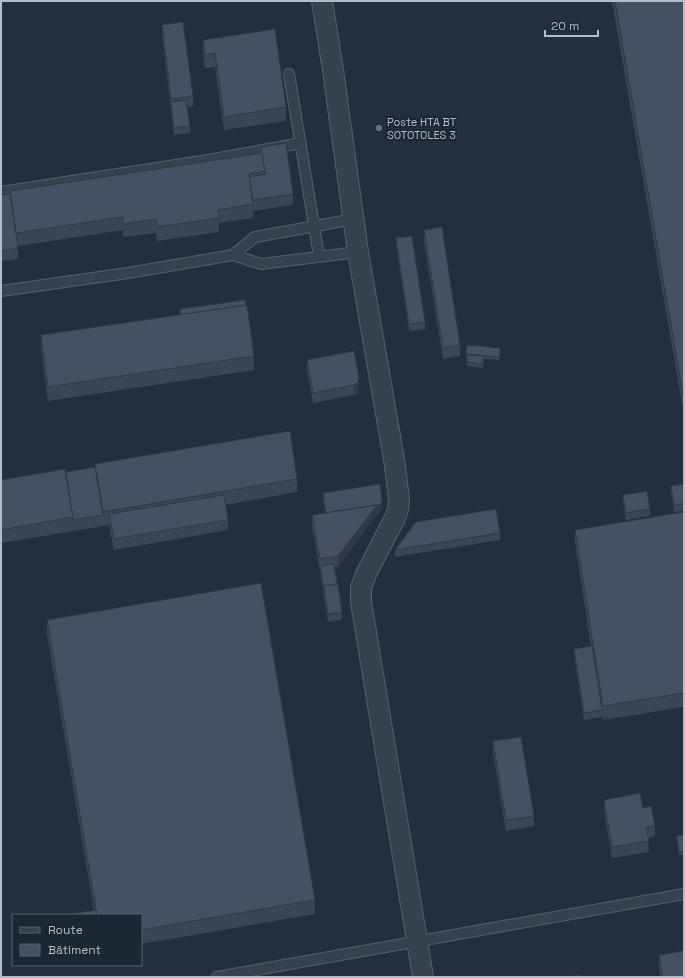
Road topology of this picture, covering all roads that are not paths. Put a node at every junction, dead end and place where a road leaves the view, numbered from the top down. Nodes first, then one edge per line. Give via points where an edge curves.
1 (322, 1) edge
2 (289, 74) dead end
3 (301, 143) junction
4 (1, 192) edge
5 (354, 219) junction
6 (315, 225) junction
7 (358, 252) junction
8 (233, 255) junction
9 (319, 256) junction
10 (1, 291) edge
11 (684, 894) edge
12 (417, 941) junction
13 (216, 977) edge
14 (423, 977) edge

1 - 5 street
2 - 3 lane
3 - 4 lane
3 - 6 lane
5 - 6 lane
5 - 7 street
6 - 8 lane via 255,237
6 - 9 lane
7 - 9 lane
7 - 12 street via 393,450 398,500 395,518 366,574 361,588 361,602
8 - 9 lane via 261,264
8 - 10 lane
11 - 12 lane
12 - 13 lane
12 - 14 street

